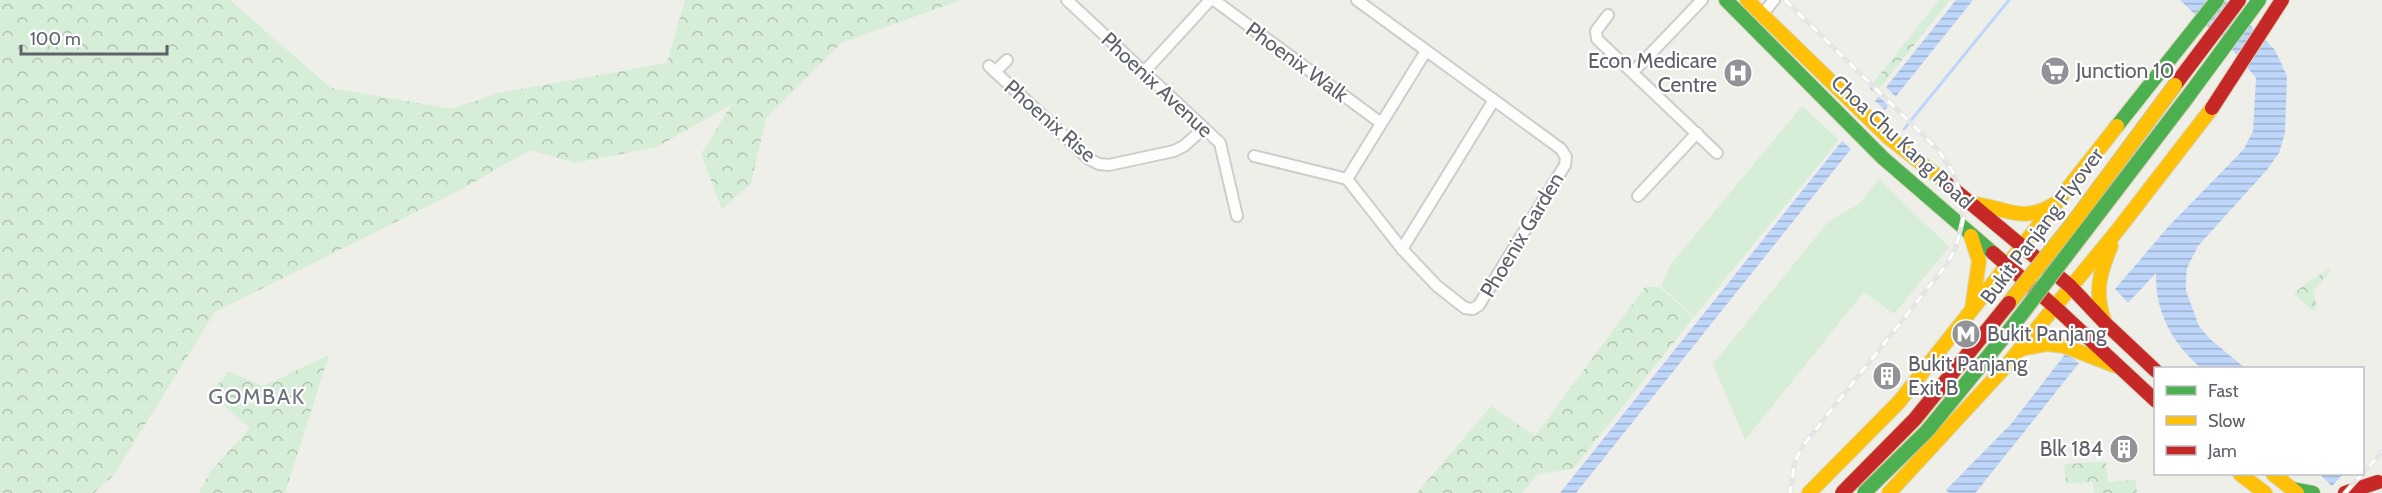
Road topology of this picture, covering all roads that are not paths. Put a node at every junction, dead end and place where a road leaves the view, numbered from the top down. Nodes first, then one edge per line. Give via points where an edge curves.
1 (1067, 0) edge
2 (1212, 0) edge
3 (1357, 0) edge
4 (1702, 0) edge
5 (1726, 0) edge
6 (1747, 0) edge
7 (1774, 0) edge
8 (2217, 0) edge
9 (2239, 0) edge
10 (2259, 0) edge
11 (2282, 0) edge
12 (1608, 15) dead end
13 (1762, 15) junction
14 (1426, 51) junction
15 (1007, 60) dead end
16 (1144, 72) junction
17 (1633, 72) junction
18 (1494, 100) junction
19 (1381, 123) junction
20 (1204, 128) junction
21 (1697, 133) junction
22 (1717, 153) dead end
23 (1254, 156) dead end
24 (1347, 179) junction
25 (1638, 196) dead end
26 (2059, 200) junction
27 (1973, 204) junction
28 (1237, 216) dead end
29 (2117, 231) junction
30 (1971, 236) junction
31 (2024, 247) junction
32 (1402, 249) junction
33 (2008, 267) junction
34 (2070, 286) junction
35 (2055, 307) junction
36 (1971, 314) junction
37 (2105, 323) junction
38 (1948, 342) junction
39 (2020, 350) junction
40 (2006, 366) junction
41 (2116, 366) junction
42 (2154, 368) edge
43 (2154, 399) edge
44 (2241, 475) edge
45 (2274, 475) edge
46 (2378, 482) dead end
47 (2294, 491) edge
48 (1809, 493) edge
49 (1842, 493) edge
50 (1864, 493) edge
51 (1889, 493) edge
52 (2265, 493) edge
53 (2313, 493) edge
54 (2345, 493) edge

1 - 16 street, Phoenix Avenue
2 - 16 street
2 - 19 street, Phoenix Walk
3 - 14 street, Phoenix Garden
4 - 17 street
5 - 30 main road, Choa Chu Kang Road via 1883,158
6 - 13 main road, Choa Chu Kang Road
7 - 13 street
8 - 26 main road
9 - 49 main road, Bukit Panjang Flyover, bridge via 2072,224 1948,380
10 - 50 main road, Bukit Panjang Flyover, bridge via 2008,332 1927,431
11 - 29 main road via 2207,116
12 - 17 street via 1596,35
13 - 27 main road, Choa Chu Kang Road via 1888,137
14 - 18 street, Phoenix Garden
14 - 19 street
15 - 20 street, Phoenix Rise via 992,69 1099,165 1177,150
16 - 20 street, Phoenix Avenue
17 - 21 street
18 - 32 street
18 - 32 street, Phoenix Garden via 1561,149 1565,165 1554,184 1473,309 1465,308 1437,286
19 - 24 street
20 - 28 street, Phoenix Avenue via 1221,143
21 - 22 street
21 - 25 street
23 - 24 street
24 - 32 street, Phoenix Garden
26 - 27 main road via 2032,216
26 - 31 main road
27 - 31 main road, Choa Chu Kang Road
29 - 34 main road
29 - 37 main road via 2097,282
30 - 33 main road, Choa Chu Kang Road
30 - 36 main road via 1979,261
31 - 33 main road
31 - 34 main road, Choa Chu Kang Road
33 - 35 main road, Choa Chu Kang Road
33 - 36 main road
34 - 35 main road
34 - 37 main road, Choa Chu Kang Road
35 - 39 main road
35 - 41 main road, Choa Chu Kang Road
36 - 38 main road
37 - 42 main road, Choa Chu Kang Road
38 - 40 main road via 1971,332 1984,332 2002,350
38 - 48 main road via 1893,410
39 - 40 main road
39 - 41 main road via 2054,343
40 - 51 main road
41 - 43 main road, Choa Chu Kang Road
44 - 52 main road
45 - 47 main road
46 - 54 main road
47 - 53 main road

